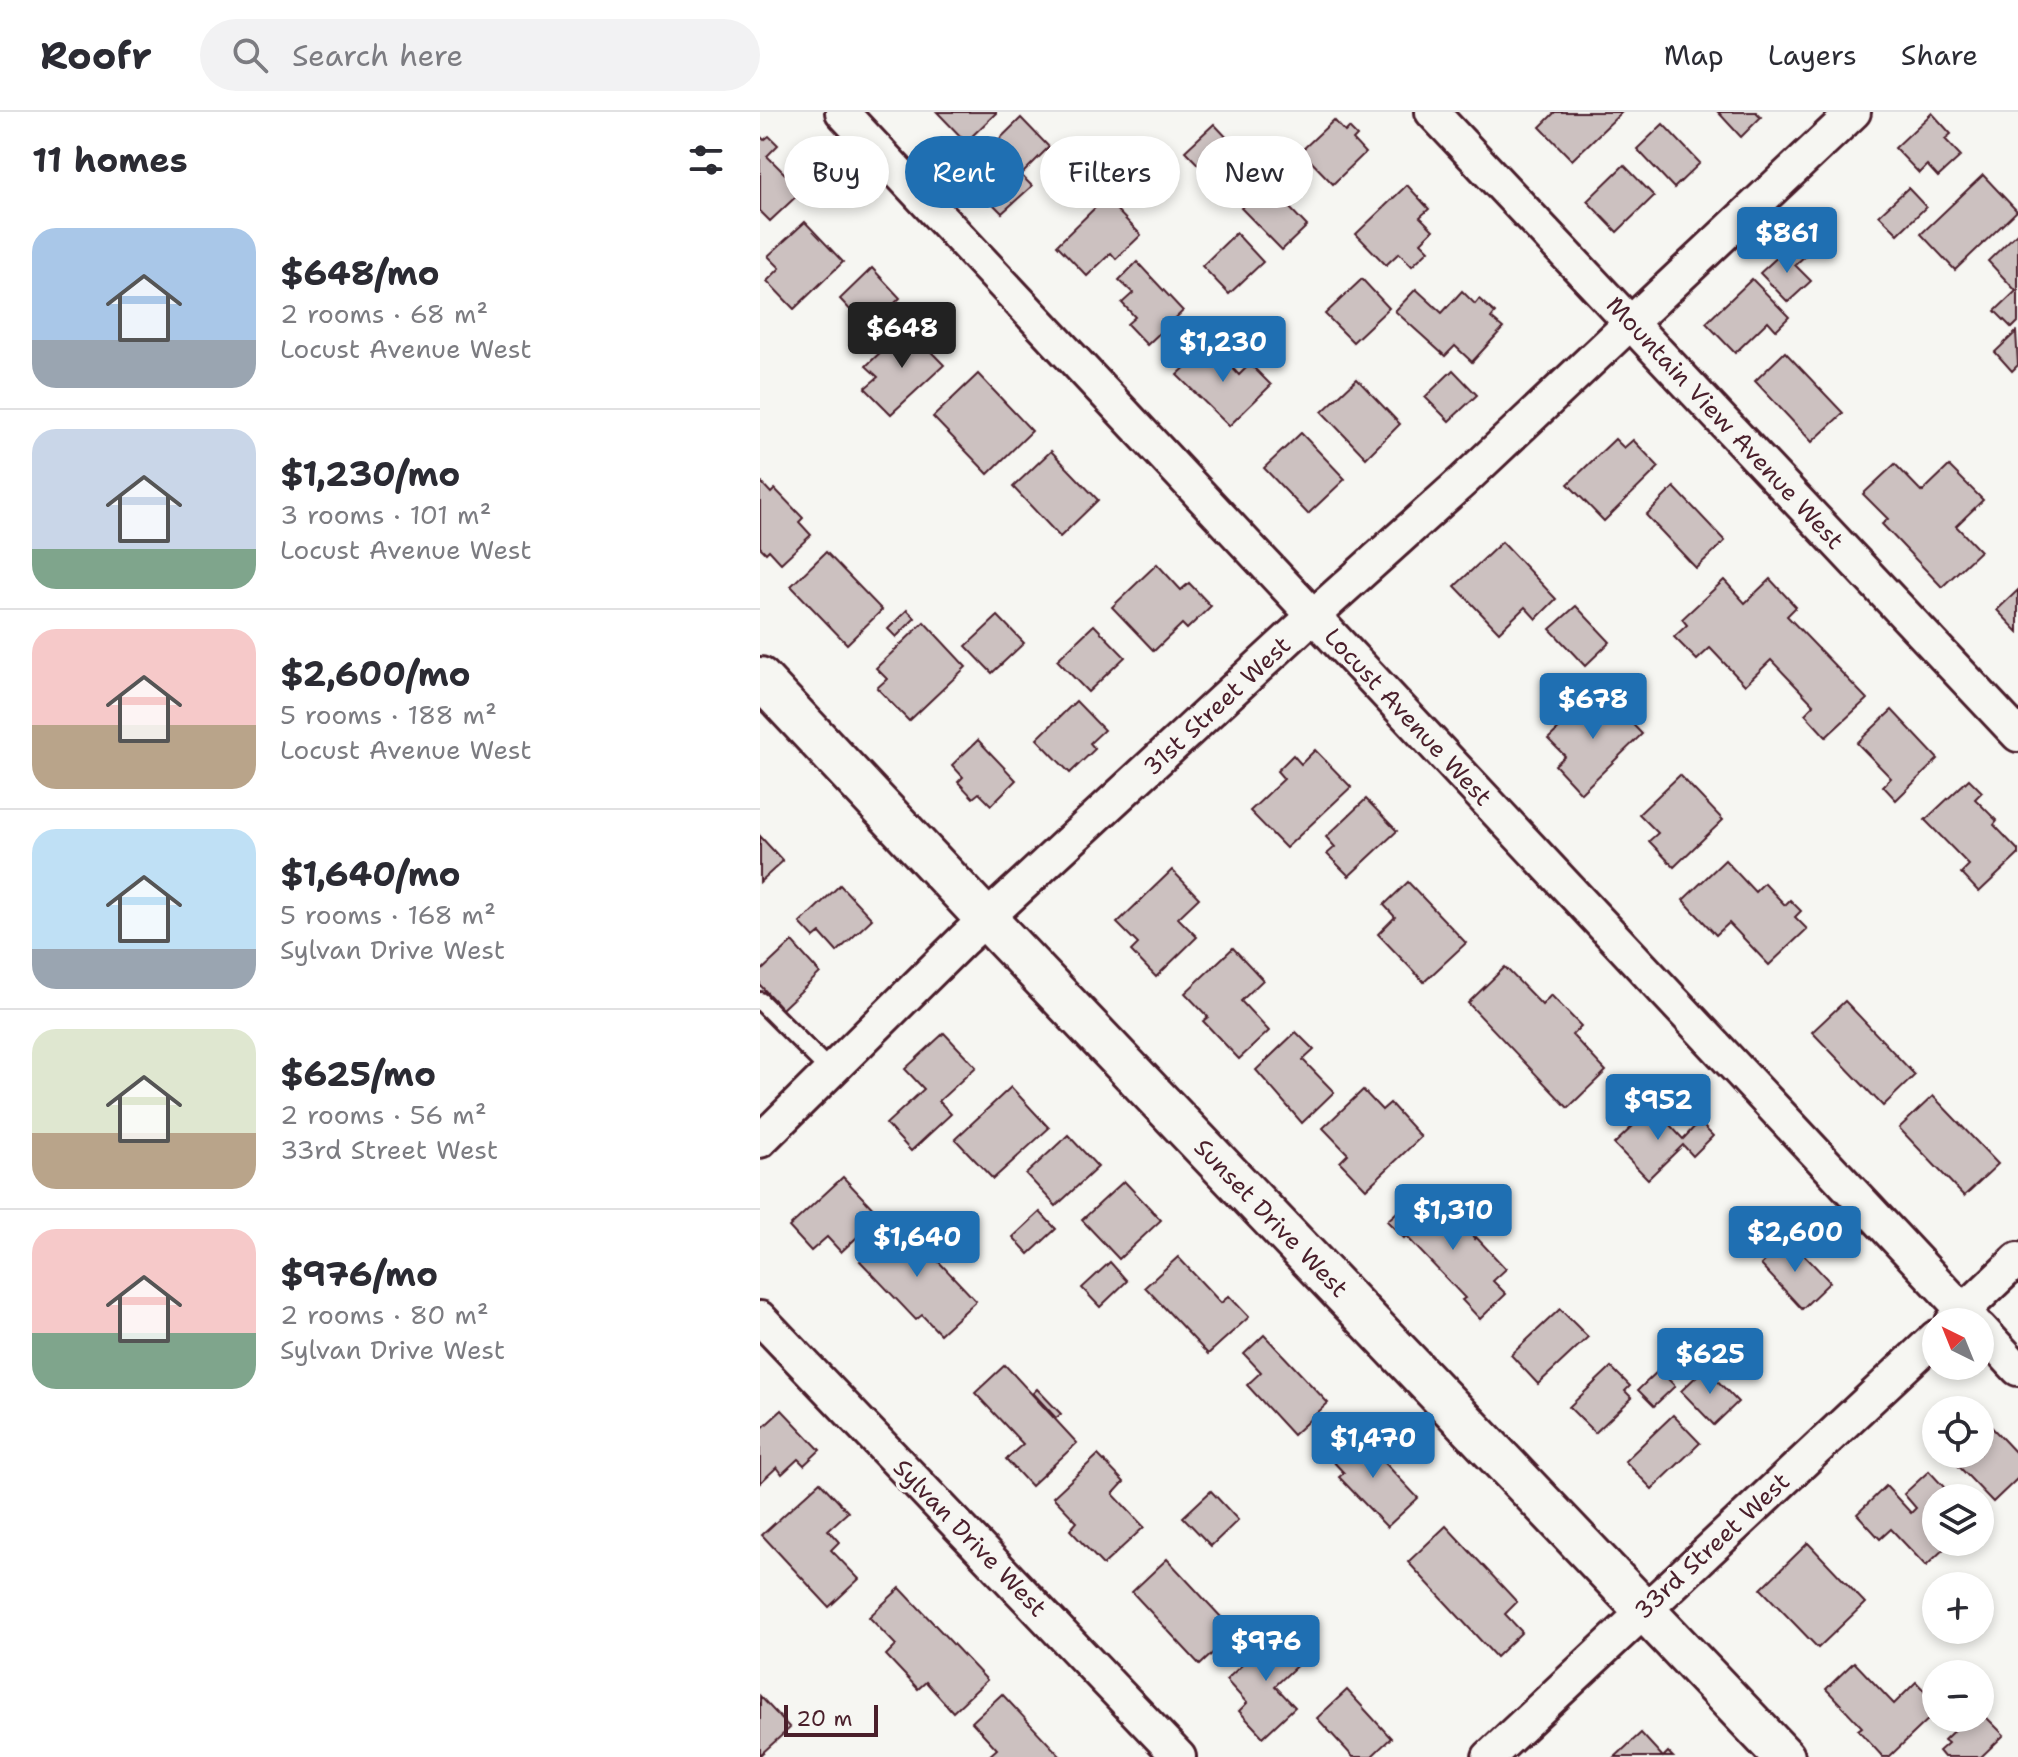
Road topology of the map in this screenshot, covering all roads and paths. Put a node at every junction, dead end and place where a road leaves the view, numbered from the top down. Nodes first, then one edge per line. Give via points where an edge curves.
1 (842, 112) edge
2 (1432, 112) edge
3 (1854, 112) edge
4 (1631, 323) junction
5 (1313, 616) junction
6 (760, 678) edge
7 (2018, 735) edge
8 (987, 920) junction
9 (760, 1001) edge
10 (831, 1072) junction
11 (760, 1141) edge
12 (2018, 1259) edge
13 (1956, 1308) edge
14 (1978, 1308) edge
15 (760, 1318) edge
16 (1994, 1346) edge
17 (1922, 1350) edge
18 (2018, 1369) edge
19 (1645, 1609) junction
20 (1179, 1757) edge
21 (1489, 1757) edge
22 (1784, 1757) edge

1 - 5 street, Locust Avenue West
2 - 4 street, Mountain View Avenue West
3 - 4 street, 31st Street West
4 - 5 street, 31st Street West
4 - 7 street, Mountain View Avenue West
5 - 8 street, 31st Street West
5 - 13 street, Locust Avenue West
6 - 8 street, Sunset Drive West
8 - 10 street, 31st Street West
8 - 19 street, Sunset Drive West
9 - 10 lane
10 - 11 street, 31st Street West
12 - 14 street
15 - 20 street, Sylvan Drive West
16 - 18 street, Locust Avenue West
17 - 19 street, 33rd Street West
19 - 21 street, 33rd Street West
19 - 22 street, Sunset Drive West

